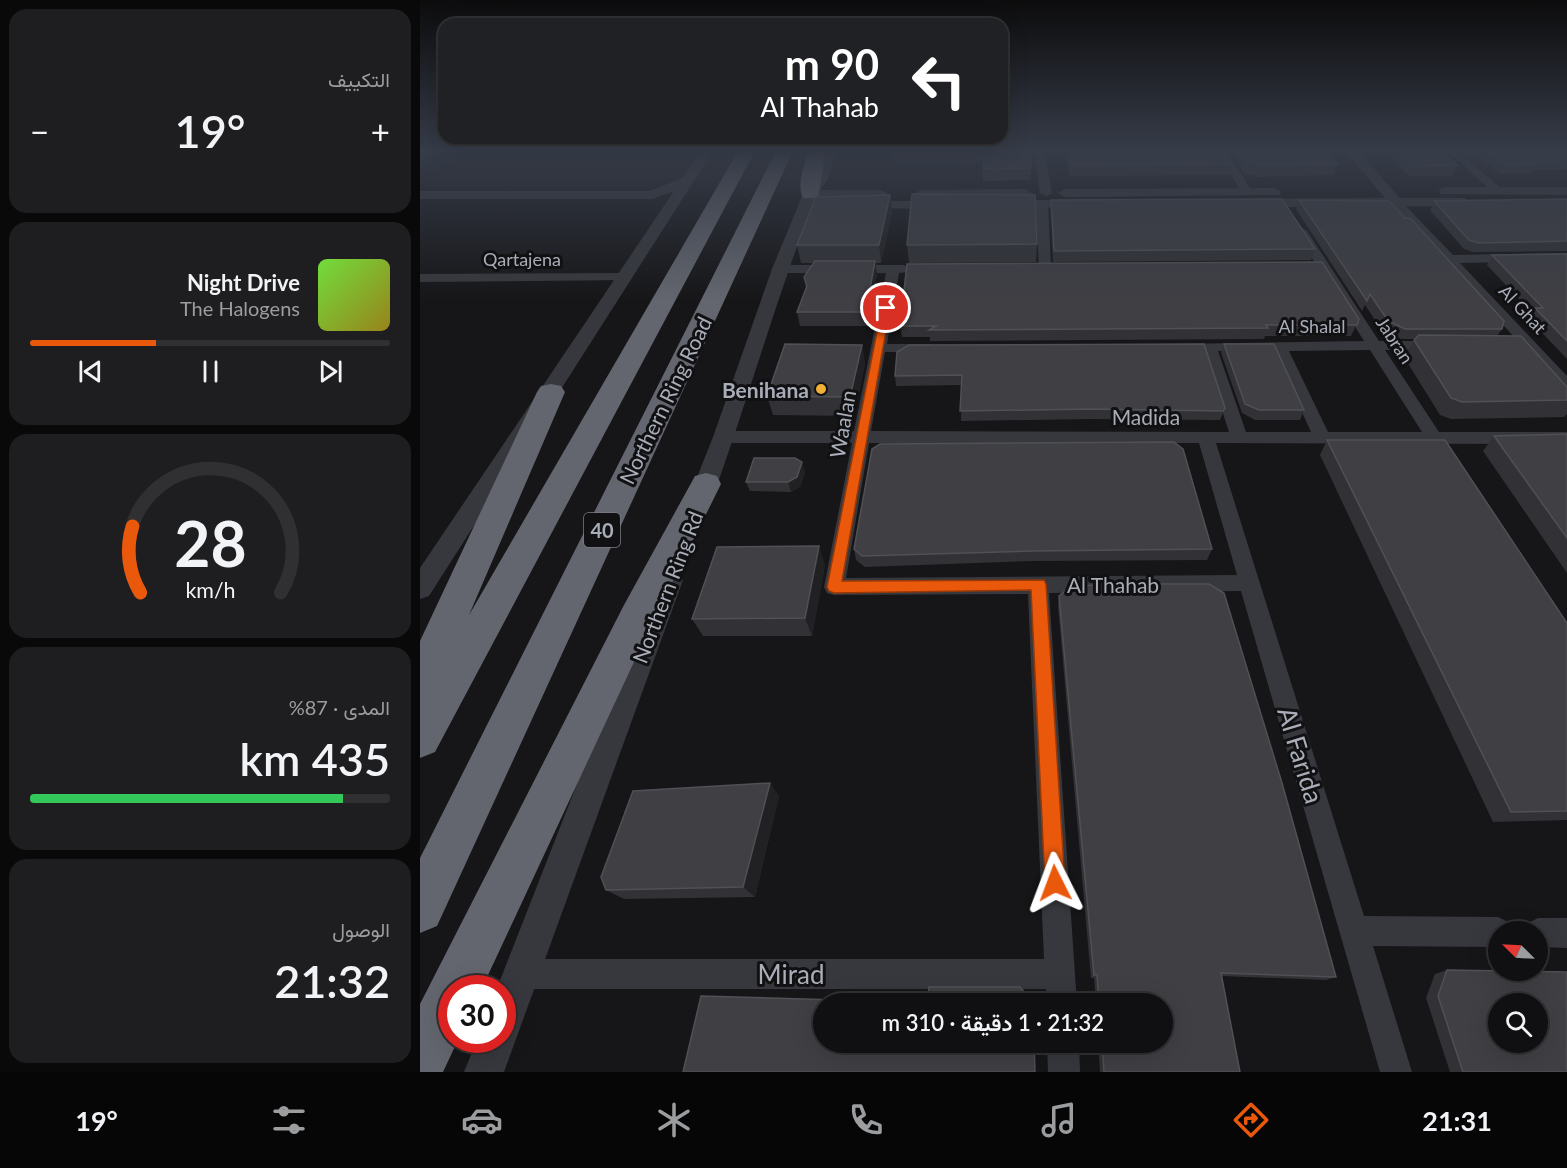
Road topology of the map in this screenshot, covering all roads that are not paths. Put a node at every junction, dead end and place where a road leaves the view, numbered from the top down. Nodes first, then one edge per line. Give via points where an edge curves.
1 (577, 201) edge
2 (616, 201) edge
3 (674, 201) edge
4 (719, 201) edge
5 (761, 201) edge
6 (808, 201) edge
7 (1044, 201) edge
8 (1165, 201) edge
9 (1299, 201) edge
10 (1362, 201) edge
11 (1426, 201) edge
12 (1564, 201) edge
13 (1444, 202) junction
14 (1283, 203) junction
15 (1377, 203) joint
16 (1397, 203) junction
17 (420, 206) edge
18 (659, 222) junction
19 (1567, 257) edge
20 (1450, 259) junction
21 (892, 268) junction
22 (916, 268) edge
23 (1045, 268) edge
24 (780, 269) junction
25 (624, 276) junction
26 (420, 278) edge
27 (1447, 345) edge
28 (1506, 345) edge
29 (1529, 345) junction
30 (1279, 346) junction
31 (1376, 346) junction
32 (1162, 347) edge
33 (1209, 347) junction
34 (879, 348) junction
35 (949, 348) edge
36 (1567, 385) edge
37 (551, 392) junction
38 (724, 436) junction
39 (863, 438) junction
40 (1240, 438) junction
41 (1322, 438) junction
42 (1434, 438) junction
43 (1567, 438) edge
44 (1206, 439) junction
45 (706, 484) junction
46 (1248, 583) junction
47 (1038, 584) junction
48 (834, 587) joint
49 (420, 589) edge
50 (420, 683) edge
51 (420, 738) edge
52 (420, 909) edge
53 (1353, 931) junction
54 (1488, 932) edge
55 (1548, 933) edge
56 (1567, 933) edge
57 (521, 974) junction
58 (461, 975) edge
59 (516, 987) edge
60 (1061, 989) edge
61 (438, 1024) edge
62 (492, 1053) edge
63 (1063, 1053) edge
64 (420, 1060) edge
65 (484, 1072) edge
66 (1064, 1072) edge
67 (1396, 1072) edge

1 - 17 street
2 - 18 street via 653,207
3 - 18 street
4 - 51 highway
5 - 52 highway, Northern Ring Road / 40
6 - 24 street, Northern Ring Rd
7 - 23 street
8 - 14 street
9 - 14 street
10 - 15 street
11 - 13 street
12 - 13 street
13 - 16 street
14 - 31 street, Jabran via 1318,266
15 - 16 street
16 - 20 street, Al Ghat
18 - 25 street
19 - 20 street
20 - 29 street, Al Ghat
21 - 22 street
21 - 24 street
21 - 34 street, Waalan
24 - 38 street, Northern Ring Rd
25 - 26 street, Qartajena
25 - 37 street
27 - 31 street, Al Shalal
28 - 29 street
29 - 36 street, Al Ghat
30 - 31 street, Al Shalal
30 - 33 street, Al Shalal
30 - 41 street
31 - 42 street, Jabran
32 - 33 street, Al Shalal
33 - 40 street
34 - 35 street
34 - 39 street, Waalan
37 - 49 street
37 - 50 highway
38 - 39 street, Madida
38 - 45 street, Northern Ring Rd
39 - 44 street, Madida
39 - 48 street, Waalan
40 - 41 street, Madida
40 - 44 street, Madida
41 - 42 street, Madida
42 - 43 street, Madida
44 - 46 street, Al Farida
45 - 57 street, Northern Ring Rd
45 - 58 highway
46 - 47 street, Al Thahab
46 - 53 street, Al Farida
47 - 48 street, Al Thahab
47 - 60 street
53 - 54 street
53 - 67 street, Al Farida
55 - 56 street
57 - 59 street, Northern Ring Rd
57 - 60 street, Mirad
61 - 64 highway
62 - 65 street
63 - 66 street

